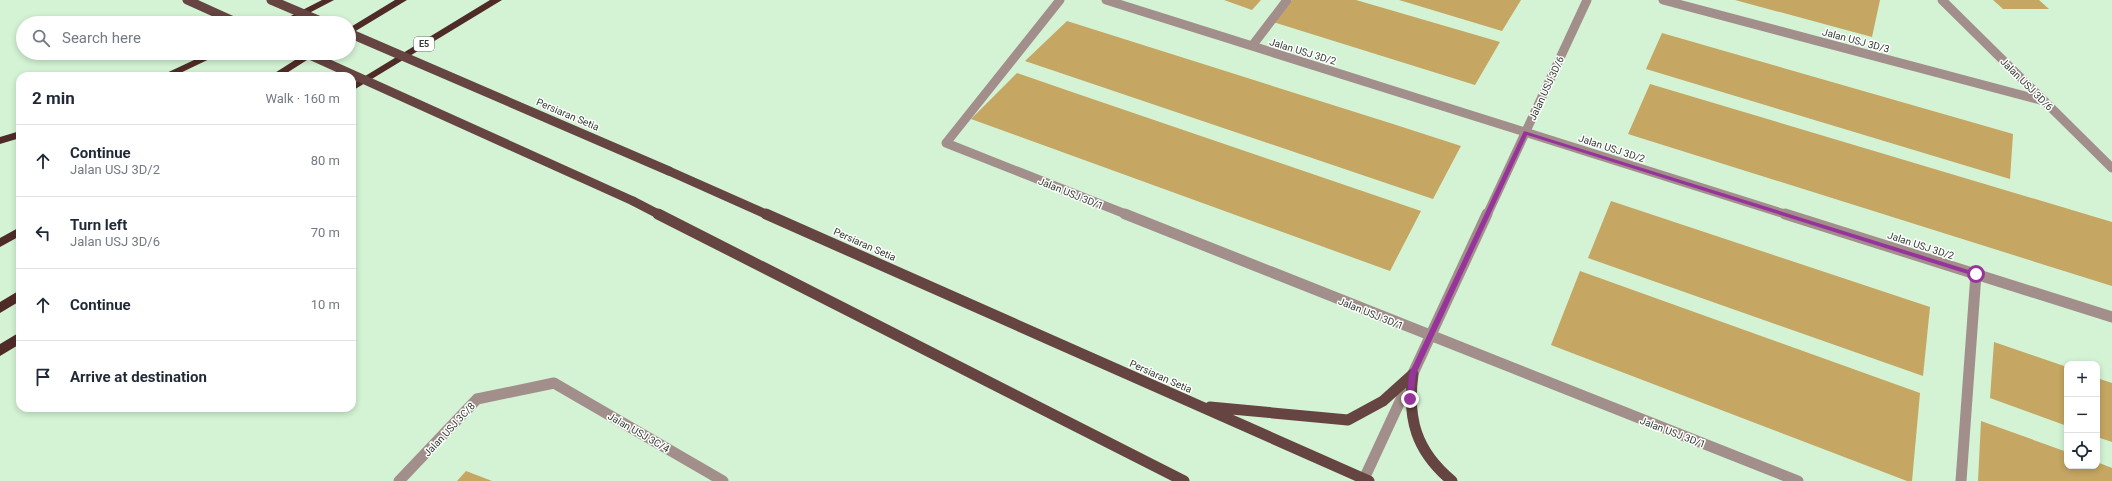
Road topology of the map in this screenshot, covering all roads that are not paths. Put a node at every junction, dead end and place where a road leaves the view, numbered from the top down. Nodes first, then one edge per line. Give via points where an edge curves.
1 (187, 0) edge
2 (271, 0) edge
3 (329, 0) edge
4 (402, 0) edge
5 (497, 0) edge
6 (1060, 0) edge
7 (1106, 0) edge
8 (1287, 0) edge
9 (1587, 0) edge
10 (1662, 0) edge
11 (1942, 0) edge
12 (222, 16) edge
13 (296, 16) edge
14 (309, 16) edge
15 (356, 29) edge
16 (356, 36) edge
17 (1252, 46) junction
18 (201, 60) edge
19 (301, 60) edge
20 (321, 60) edge
21 (174, 72) edge
22 (282, 72) edge
23 (347, 72) edge
24 (356, 76) edge
25 (356, 86) edge
26 (2044, 101) junction
27 (1526, 132) junction
28 (16, 135) edge
29 (0, 141) edge
30 (2112, 168) edge
31 (16, 234) edge
32 (0, 244) edge
33 (1976, 274) junction
34 (16, 298) edge
35 (0, 308) edge
36 (2112, 317) edge
37 (1430, 336) junction
38 (16, 340) edge
39 (0, 351) edge
40 (1413, 374) junction
41 (554, 383) joint
42 (1200, 406) junction
43 (1365, 480) edge
44 (399, 481) edge
45 (723, 481) edge
46 (1184, 481) edge
47 (1452, 481) edge
48 (1798, 481) edge
49 (1961, 481) edge

1 - 12 main road
2 - 14 main road, bridge
3 - 13 highway
4 - 15 highway
5 - 25 highway, E5
6 - 37 street, Jalan USJ 3D/1 via 946,143
7 - 17 street, Jalan USJ 3D/2
8 - 17 street
9 - 27 street, Jalan USJ 3D/6
10 - 26 street, Jalan USJ 3D/3
11 - 26 street, Jalan USJ 3D/6
16 - 42 main road, Persiaran Setia, bridge via 669,171
17 - 27 street, Jalan USJ 3D/2
18 - 21 highway
19 - 22 highway
20 - 23 main road, bridge
24 - 46 main road, bridge via 633,201
26 - 30 street, Jalan USJ 3D/6
27 - 33 street, Jalan USJ 3D/2
27 - 37 street, Jalan USJ 3D/6
28 - 29 highway
31 - 32 highway
33 - 36 street, Jalan USJ 3D/2
33 - 49 street
34 - 35 highway
37 - 40 street, Jalan USJ 3D/6
37 - 48 street, Jalan USJ 3D/1
38 - 39 highway
40 - 42 main road via 1383,401 1348,420
40 - 43 street, Jalan USJ 3D/6
40 - 47 main road via 1410,399 1414,428 1429,459
41 - 44 street, Jalan USJ 3C/8 via 477,399
41 - 45 street, Jalan USJ 3C/4
42 - 43 main road, Persiaran Setia

